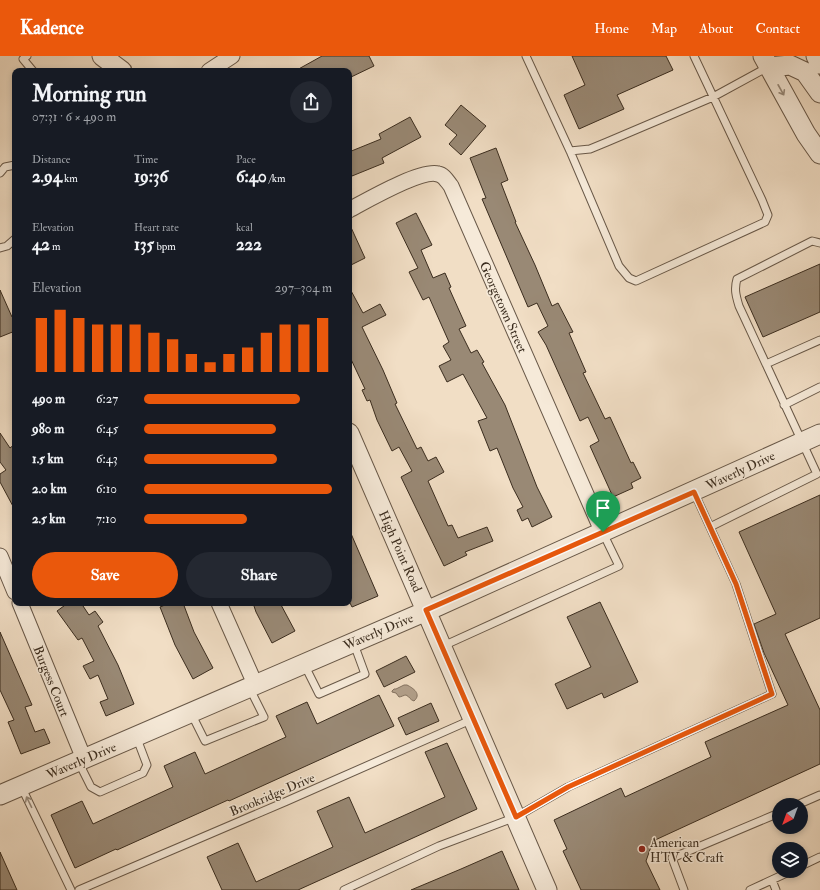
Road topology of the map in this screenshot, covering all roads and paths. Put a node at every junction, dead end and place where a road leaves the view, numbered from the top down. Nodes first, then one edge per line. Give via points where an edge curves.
1 (102, 56) edge
2 (232, 56) edge
3 (526, 56) edge
4 (694, 56) edge
5 (816, 56) edge
6 (23, 57) edge
7 (766, 62) edge
8 (820, 64) edge
9 (31, 68) edge
10 (118, 68) edge
11 (214, 68) edge
12 (820, 93) edge
13 (713, 97) junction
14 (570, 151) junction
15 (820, 154) edge
16 (12, 165) edge
17 (0, 173) edge
18 (352, 208) edge
19 (12, 242) edge
20 (820, 243) edge
21 (0, 248) edge
22 (820, 340) edge
23 (766, 364) junction
24 (820, 387) edge
25 (784, 405) junction
26 (820, 434) edge
27 (352, 440) edge
28 (802, 442) junction
29 (694, 492) junction
30 (710, 527) junction
31 (603, 532) junction
32 (0, 556) edge
33 (12, 585) edge
34 (21, 606) edge
35 (220, 606) edge
36 (426, 610) junction
37 (353, 642) junction
38 (442, 646) junction
39 (304, 663) junction
40 (252, 686) junction
41 (191, 712) junction
42 (474, 718) junction
43 (136, 736) junction
44 (81, 760) junction
45 (21, 786) junction
46 (0, 795) edge
47 (820, 795) edge
48 (808, 800) edge
49 (772, 816) edge
50 (516, 817) junction
51 (820, 857) edge
52 (808, 863) edge
53 (776, 878) edge
54 (772, 880) junction
55 (72, 890) edge
56 (78, 890) edge
57 (344, 890) edge
58 (547, 890) edge
59 (684, 890) edge
60 (750, 890) edge
61 (776, 890) edge

1 - 10 street
2 - 11 street
3 - 14 lane
4 - 13 lane
5 - 8 street
6 - 9 lane
7 - 12 street via 790,65 805,72
7 - 13 lane
7 -> 15 street
13 - 14 lane via 590,149
13 - 14 lane via 768,214 765,222 636,281 629,278 619,266
16 - 17 lane via 5,167
18 - 31 street, Georgetown Street via 406,181 426,174 437,174 445,178 451,186
19 - 21 lane
20 - 23 lane via 812,241 738,279 735,293 739,306
22 - 23 lane
23 - 25 lane
24 - 25 lane
25 - 28 lane
26 - 28 street, Waverly Drive
27 - 36 street, High Point Road
28 - 29 street, Waverly Drive
28 - 30 lane via 817,474
29 - 30 lane
29 - 31 street, Waverly Drive
30 - 50 lane via 736,584 772,694 568,787
31 - 36 street, Waverly Drive
31 - 38 lane via 619,566
32 - 33 street
34 - 44 street, Burgess Court
35 - 40 street
36 - 37 street, Waverly Drive
36 - 38 street, High Point Road
37 - 39 street, Waverly Drive
37 - 39 lane via 365,674 319,694
38 - 42 street, High Point Road
39 - 40 street, Waverly Drive
40 - 41 street, Waverly Drive
40 - 41 lane via 264,717 205,741
41 - 43 street, Waverly Drive
42 - 50 street, High Point Road
42 - 56 lane, Brookridge Drive
43 - 44 street, Waverly Drive
43 - 44 lane via 147,765 143,773 107,789 100,792 91,787
44 - 45 street, Waverly Drive
45 - 46 street, Waverly Drive
55 -> 45 lane
47 - 48 lane
49 - 59 lane via 672,858
50 - 57 lane via 439,846
50 - 58 street, High Point Road
51 - 52 lane
53 - 54 lane
54 - 60 lane
54 - 61 lane

